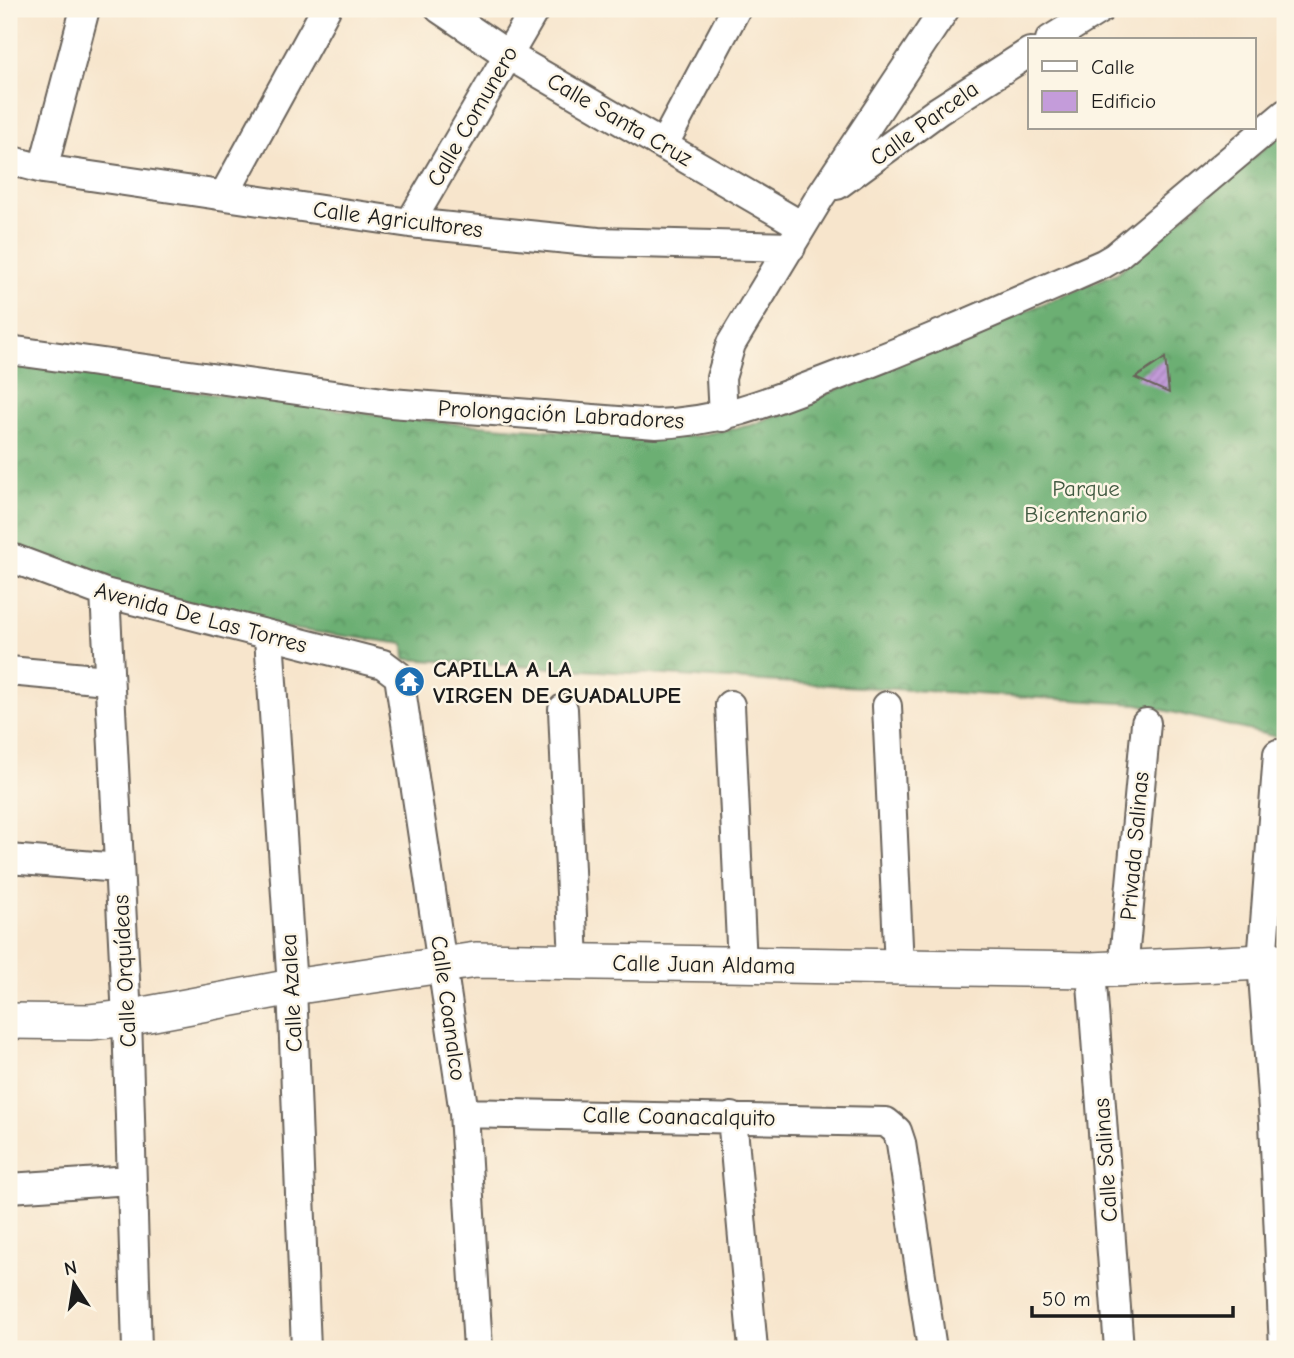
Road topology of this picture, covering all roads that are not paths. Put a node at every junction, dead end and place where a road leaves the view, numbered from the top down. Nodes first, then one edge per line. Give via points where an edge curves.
1 (85, 9) edge
2 (326, 9) edge
3 (440, 9) edge
4 (535, 9) edge
5 (736, 9) edge
6 (944, 9) edge
7 (1100, 9) edge
8 (1053, 38) edge
9 (1028, 53) edge
10 (508, 55) junction
11 (1285, 114) edge
12 (664, 144) junction
13 (9, 160) edge
14 (43, 170) junction
15 (224, 195) junction
16 (820, 197) junction
17 (410, 223) junction
18 (797, 236) junction
19 (9, 350) edge
20 (723, 417) junction
21 (9, 557) edge
22 (105, 593) junction
23 (269, 637) junction
24 (9, 671) edge
25 (395, 671) joint
26 (107, 680) junction
27 (730, 705) dead end
28 (887, 706) dead end
29 (564, 709) dead end
30 (1146, 723) dead end
31 (1278, 754) dead end
32 (9, 859) edge
33 (119, 869) junction
34 (1273, 961) edge
35 (573, 962) junction
36 (443, 963) junction
37 (742, 965) junction
38 (899, 967) junction
39 (1107, 970) junction
40 (292, 987) junction
41 (127, 1018) junction
42 (9, 1021) edge
43 (464, 1113) junction
44 (732, 1117) junction
45 (1280, 1124) edge
46 (131, 1180) junction
47 (9, 1188) edge
48 (137, 1349) edge
49 (306, 1349) edge
50 (478, 1349) edge
51 (753, 1349) edge
52 (932, 1349) edge
53 (1119, 1349) edge
54 (1284, 1349) edge

1 - 14 street
2 - 15 street
3 - 10 street, Calle Santa Cruz
4 - 10 street, Calle Comunero
5 - 12 street
6 - 16 street
7 - 8 street
9 - 16 street, Calle Parcela via 938,111
10 - 12 street, Calle Santa Cruz
10 - 17 street, Calle Comunero
11 - 20 street, Prolongación Labradores via 1103,264 906,350
12 - 18 street, Calle Santa Cruz
13 - 14 street, Calle Agricultores
14 - 15 street, Calle Agricultores
15 - 17 street, Calle Agricultores
16 - 18 street
17 - 18 street, Calle Agricultores via 598,242
18 - 20 street via 728,351 721,378
19 - 20 street, Prolongación Labradores via 391,403 656,424
21 - 22 street, Avenida De Las Torres
22 - 23 street, Avenida De Las Torres
22 - 26 street, Calle Orquídeas
23 - 25 street, Avenida De Las Torres via 383,664
23 - 40 street, Calle Azalea
24 - 26 street
25 - 36 street, Calle Coanalco via 402,684
26 - 33 street, Calle Orquídeas
27 - 37 street
28 - 38 street
29 - 35 street
30 - 39 street, Privada Salinas
31 - 34 street
32 - 33 street
33 - 41 street, Calle Orquídeas
34 - 39 street, Calle Juan Aldama
34 - 45 street
35 - 36 street, Calle Juan Aldama
35 - 37 street, Calle Juan Aldama
36 - 40 street, Calle Juan Aldama
36 - 43 street, Calle Coanalco
37 - 38 street, Calle Juan Aldama
38 - 39 street, Calle Juan Aldama
39 - 53 street, Calle Salinas
40 - 41 street, Calle Juan Aldama
40 - 49 street, Calle Azalea
41 - 42 street, Calle Juan Aldama
41 - 46 street, Calle Orquídeas
43 - 44 street, Calle Coanacalquito
43 - 50 street, Calle Coanalco
44 - 51 street
44 - 52 street, Calle Coanacalquito via 877,1120 893,1126 901,1143
45 - 54 street
46 - 47 street
46 - 48 street, Calle Orquídeas

